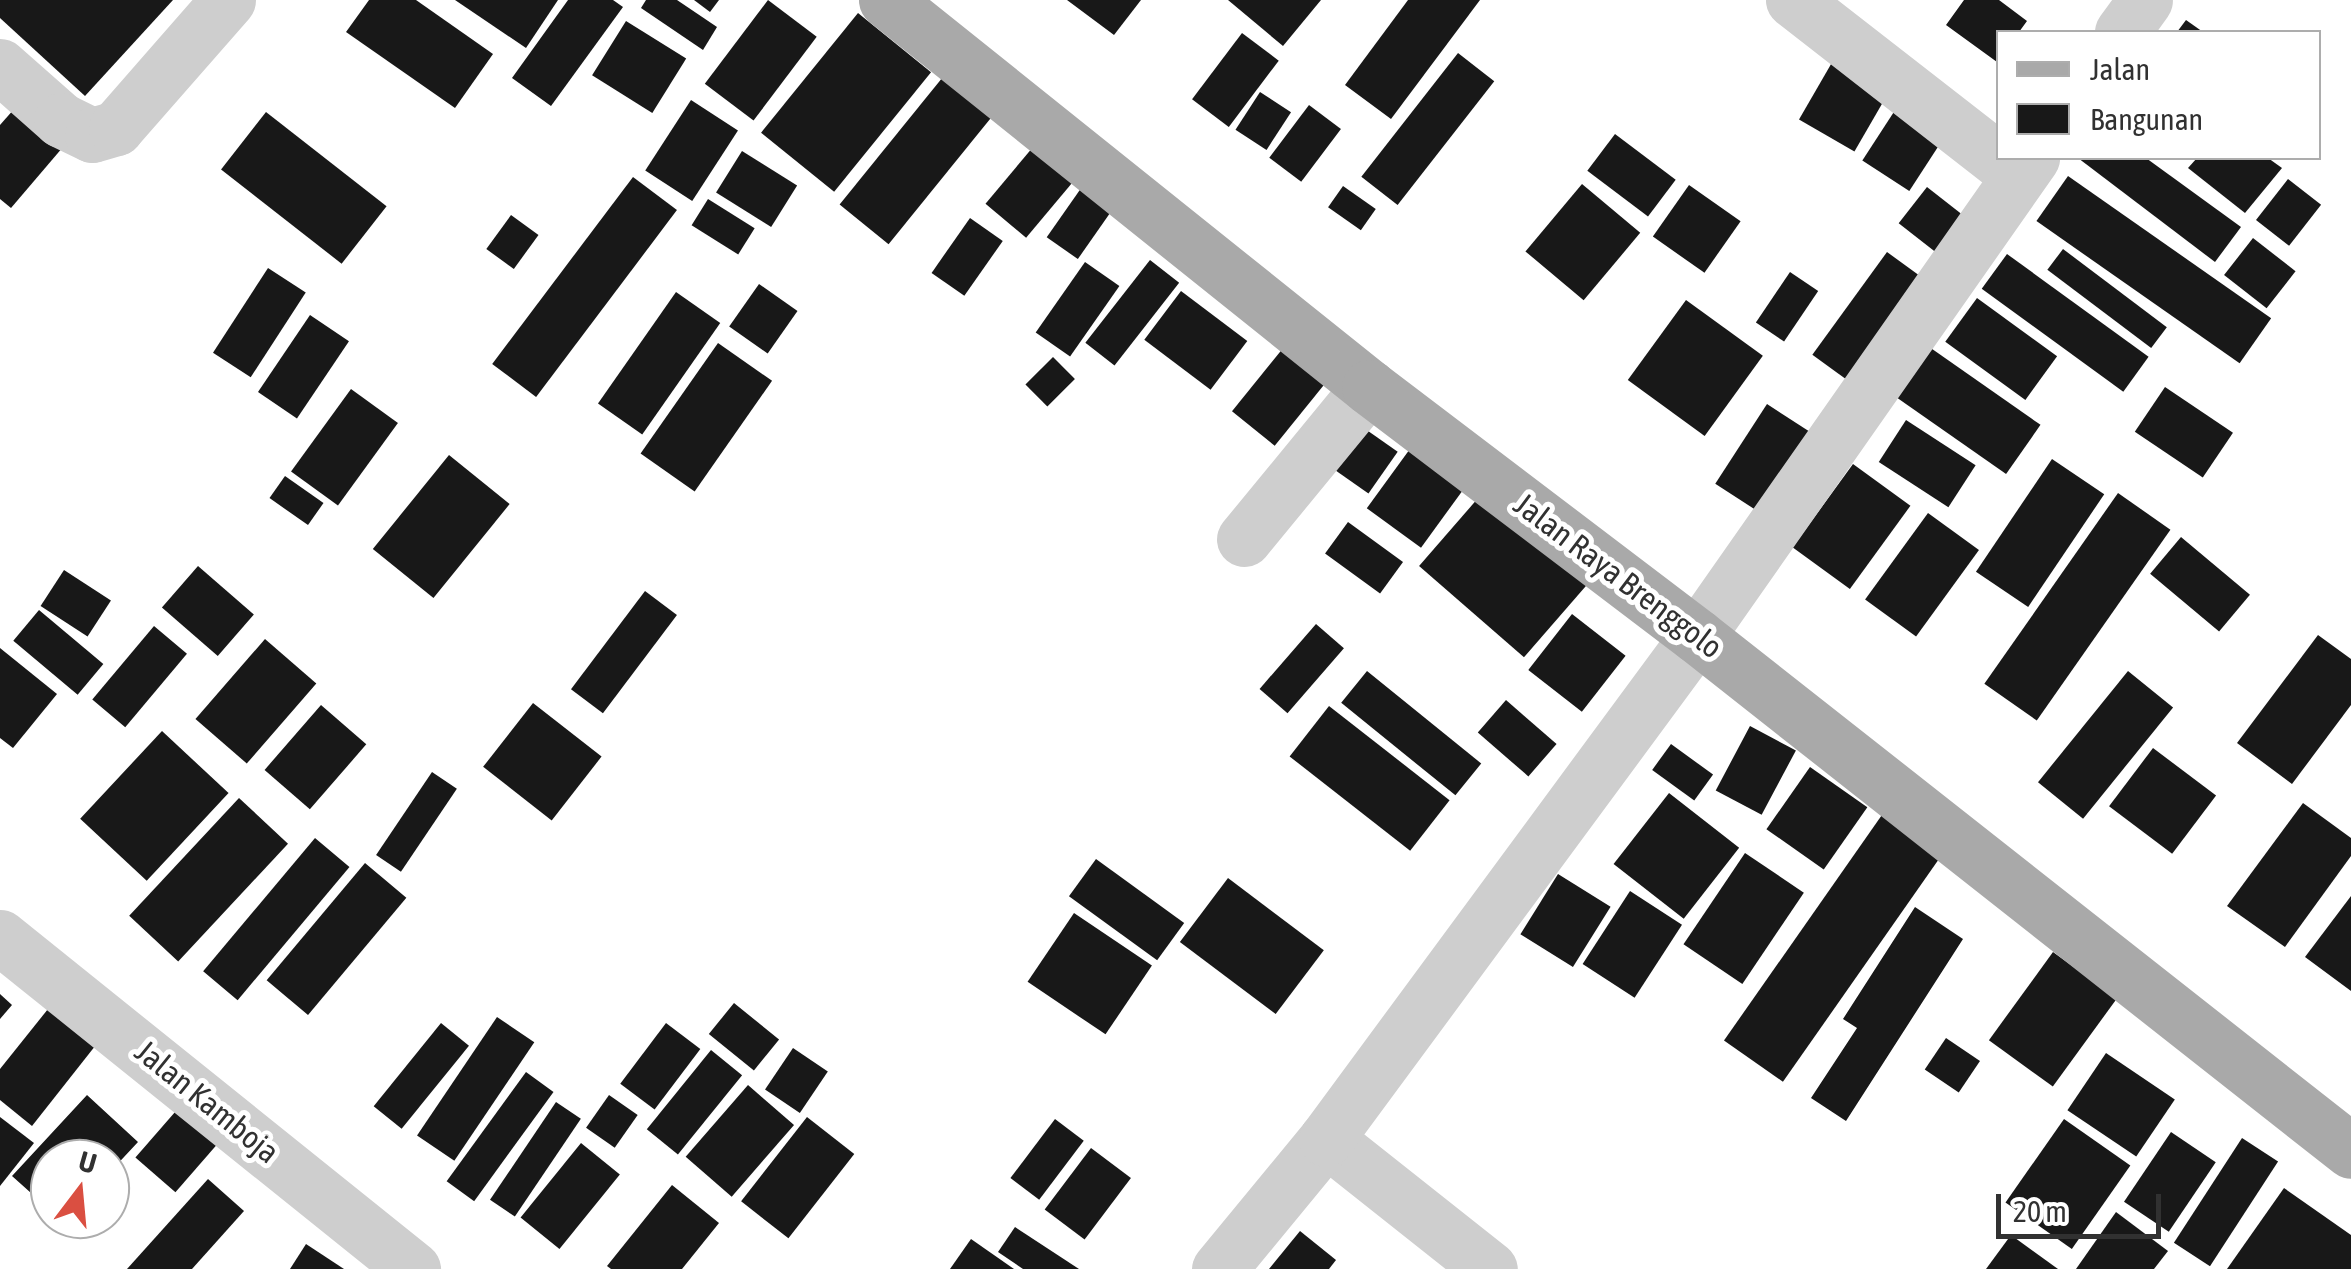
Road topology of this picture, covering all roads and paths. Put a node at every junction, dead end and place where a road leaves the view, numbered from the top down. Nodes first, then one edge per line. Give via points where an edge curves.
1 (228, 0) edge
2 (886, 0) edge
3 (1793, 0) edge
4 (2145, 0) edge
5 (2123, 30) edge
6 (0, 66) edge
7 (1996, 146) edge
8 (2025, 167) edge
9 (1369, 388) junction
10 (1244, 539) dead end
11 (1697, 636) junction
12 (0, 937) edge
13 (1326, 1139) junction
14 (2351, 1150) edge
15 (412, 1269) edge
16 (1220, 1269) edge
17 (1490, 1269) edge

1 - 6 street via 116,128 92,135 61,120
2 - 9 main road, Jalan Raya Brenggolo
3 - 7 street
4 - 5 street
8 - 11 street
9 - 10 street
9 - 11 main road, Jalan Raya Brenggolo
11 - 13 street
11 - 14 main road, Jalan Raya Brenggolo
12 - 15 street, Jalan Kamboja
13 - 16 street
13 - 17 street

